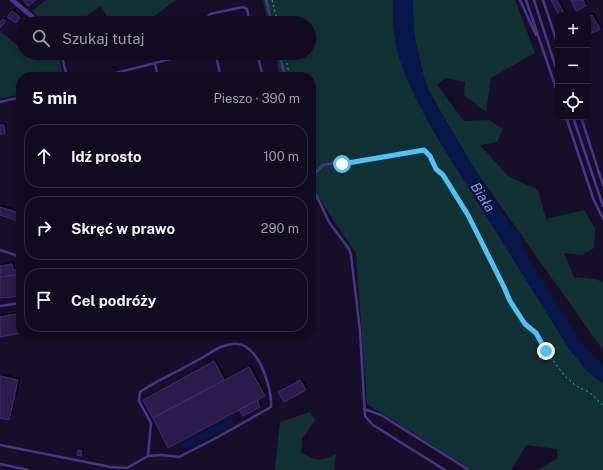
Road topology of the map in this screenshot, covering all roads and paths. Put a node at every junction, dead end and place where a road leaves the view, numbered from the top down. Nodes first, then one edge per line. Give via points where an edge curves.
1 (12, 0) edge
2 (266, 0) edge
3 (272, 0) edge
4 (520, 0) edge
5 (526, 0) edge
6 (534, 0) edge
7 (543, 0) edge
8 (31, 16) edge
9 (209, 16) edge
10 (248, 16) edge
11 (270, 16) edge
12 (276, 16) edge
13 (538, 34) junction
14 (555, 36) edge
15 (63, 60) edge
16 (169, 60) edge
17 (217, 60) edge
18 (259, 60) edge
19 (281, 60) edge
20 (286, 60) edge
21 (155, 64) junction
22 (555, 65) edge
23 (66, 72) edge
24 (124, 72) edge
25 (157, 72) edge
26 (220, 72) edge
27 (262, 72) edge
28 (284, 72) edge
29 (289, 72) edge
30 (555, 85) edge
31 (16, 98) edge
32 (0, 102) edge
33 (567, 120) edge
34 (574, 120) edge
35 (582, 120) edge
36 (341, 162) joint
37 (316, 172) edge
38 (603, 185) edge
39 (316, 195) edge
40 (603, 206) edge
41 (603, 219) edge
42 (0, 250) edge
43 (16, 255) edge
44 (16, 304) edge
45 (0, 306) edge
46 (603, 405) edge
47 (364, 409) junction
48 (0, 445) edge
49 (148, 456) junction
50 (0, 464) edge
51 (28, 470) edge
52 (445, 470) edge
53 (469, 470) edge

1 - 8 street
2 - 11 lane
3 - 12 path
4 - 13 lane via 528,21 536,35
5 - 13 lane
6 - 22 lane
7 - 14 lane
9 - 10 lane via 243,6
13 - 30 lane
15 - 23 lane
16 - 21 lane
17 - 26 lane
18 - 27 lane
19 - 28 lane
20 - 29 path
21 - 24 lane
21 - 25 lane
31 - 32 lane
33 - 41 lane via 593,198
34 - 40 lane
35 - 38 lane
36 - 37 lane via 323,165
36 - 46 path via 342,164 424,150 465,210 510,301 525,324 536,333 546,351 568,379 589,392
39 - 47 lane via 329,222 351,255 360,331
42 - 43 lane
44 - 45 lane
47 - 52 lane via 365,416 373,425
47 - 53 lane
48 - 49 lane via 127,468
49 - 49 lane via 179,457 271,407 272,398 261,363 252,352 240,344 220,347 140,392 138,402 151,424
50 - 51 lane

